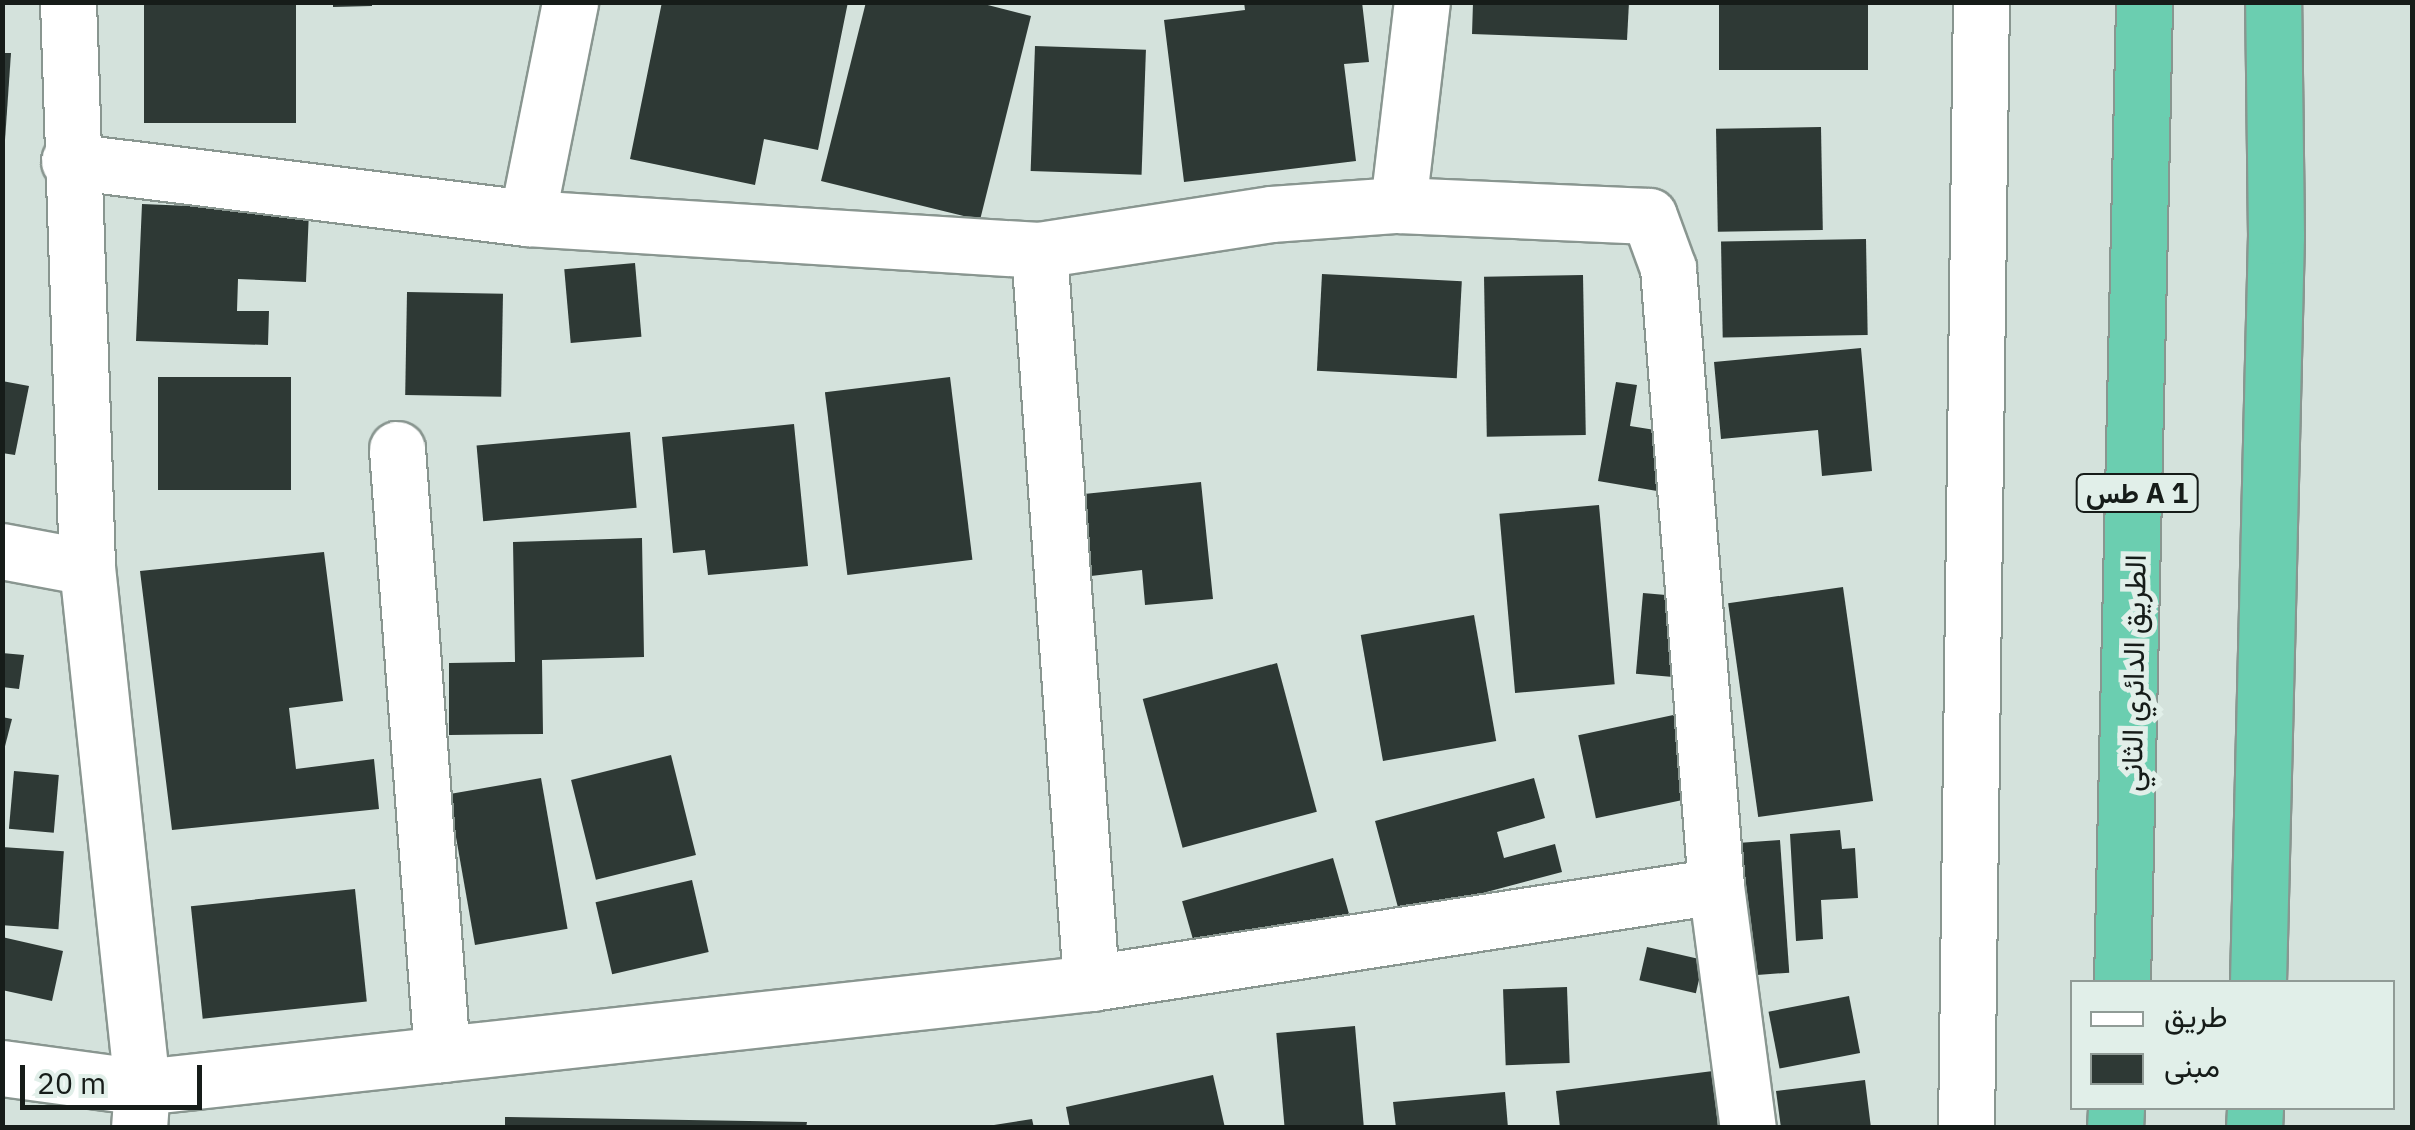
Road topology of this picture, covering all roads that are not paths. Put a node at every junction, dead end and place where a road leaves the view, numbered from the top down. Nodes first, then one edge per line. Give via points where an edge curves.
1 (68, 2) edge
2 (570, 2) edge
3 (1422, 2) edge
4 (1981, 2) edge
5 (2144, 2) edge
6 (2273, 2) edge
7 (68, 161) junction
8 (1398, 205) junction
9 (527, 218) junction
10 (1038, 250) junction
11 (397, 449) dead end
12 (2, 551) edge
13 (87, 568) junction
14 (1716, 886) junction
15 (2122, 980) edge
16 (2258, 980) edge
17 (1092, 983) junction
18 (442, 1054) junction
19 (2, 1068) edge
20 (140, 1107) edge
21 (1748, 1128) edge
22 (1966, 1128) edge

1 - 7 street
2 - 9 street
3 - 8 street
4 - 22 street
5 - 15 highway, الطريق الدائري الثاني / طس A 1
6 - 16 highway via 2276,236
7 - 9 street
7 - 13 street
8 - 10 street via 1271,214
8 - 14 street via 1643,213 1658,234 1668,268
9 - 10 street
10 - 17 street
11 - 18 street
12 - 13 street
13 - 20 street
14 - 17 street
14 - 21 street
17 - 18 street
18 - 20 street
19 - 20 street

